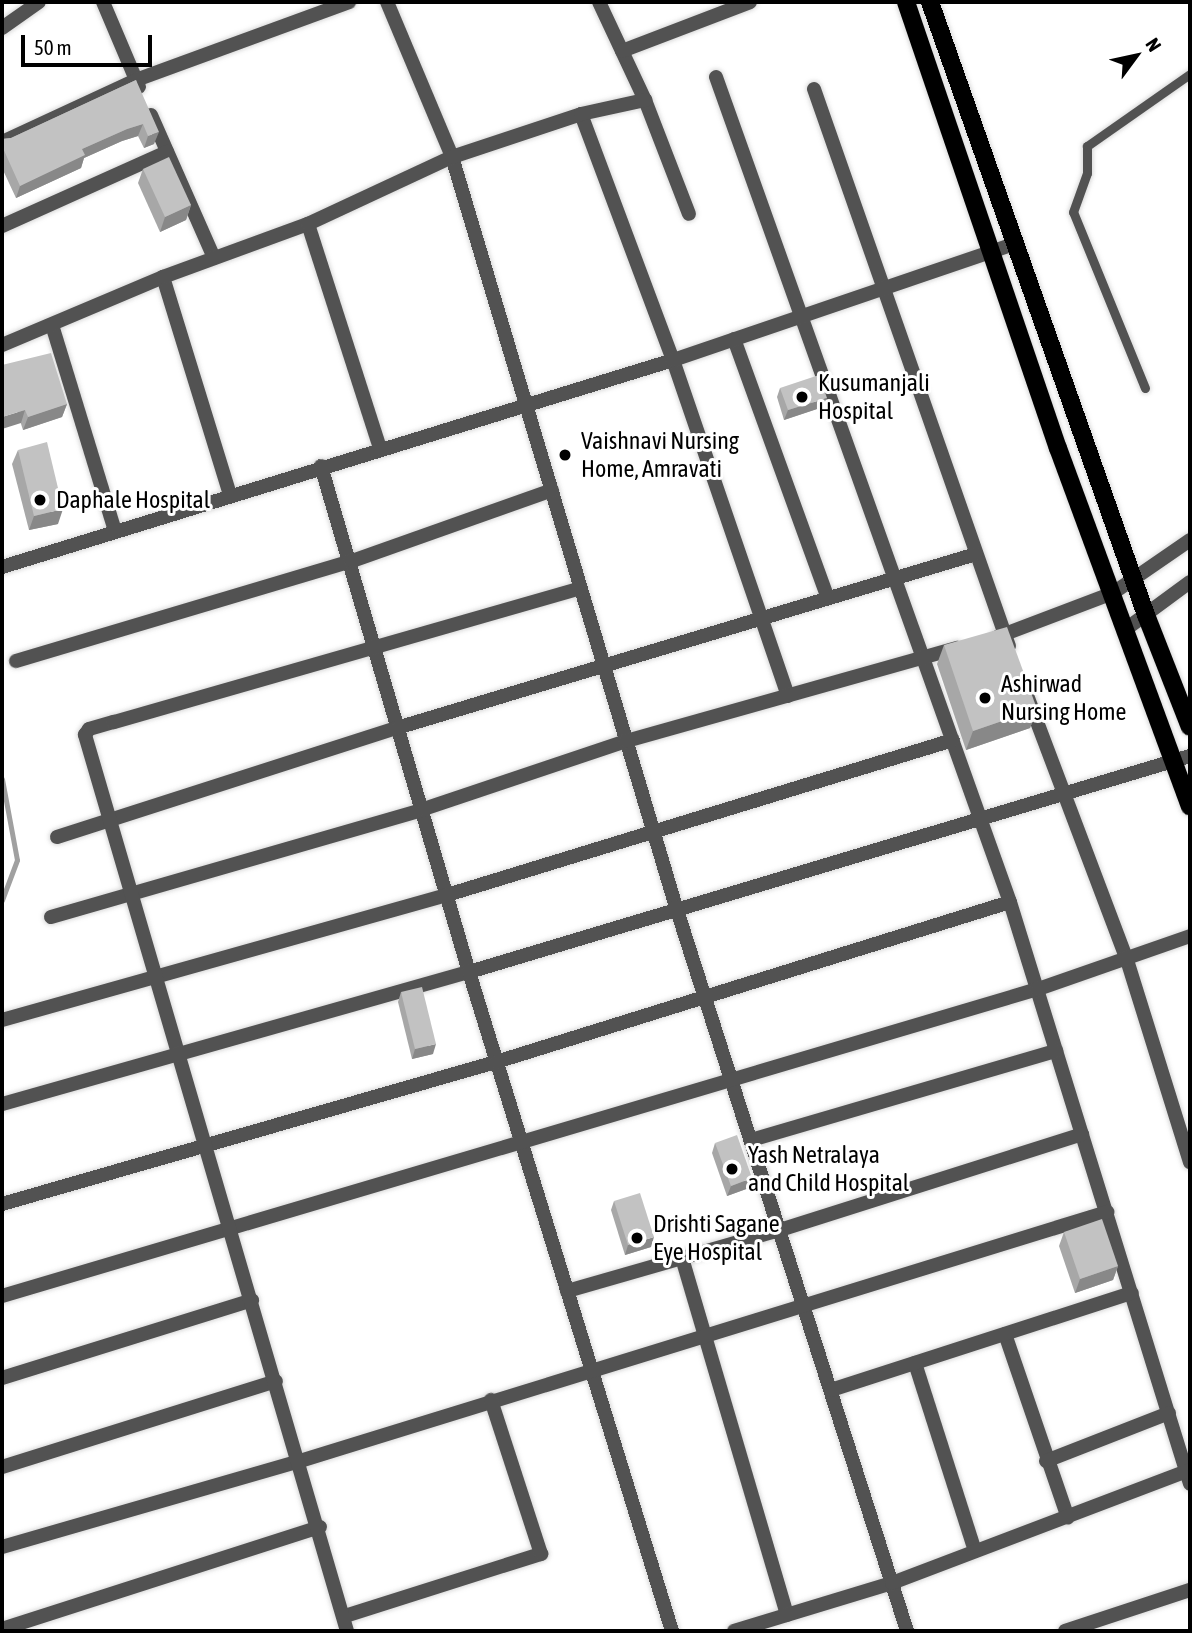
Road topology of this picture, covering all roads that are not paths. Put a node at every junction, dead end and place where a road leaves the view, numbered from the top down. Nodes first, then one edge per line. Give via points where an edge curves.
1 (39, 2) edge
2 (103, 2) edge
3 (349, 2) edge
4 (387, 2) edge
5 (599, 2) edge
6 (750, 2) edge
7 (906, 2) edge
8 (930, 2) edge
9 (732, 5) edge
10 (2, 28) edge
11 (622, 51) junction
12 (1190, 74) edge
13 (716, 77) dead end
14 (136, 80) junction
15 (814, 89) dead end
16 (645, 100) junction
17 (581, 114) junction
18 (2, 142) edge
19 (167, 152) junction
20 (452, 157) junction
21 (689, 214) dead end
22 (308, 224) junction
23 (2, 226) edge
24 (1016, 243) junction
25 (991, 251) junction
26 (214, 258) junction
27 (163, 277) junction
28 (882, 290) junction
29 (802, 316) junction
30 (52, 325) junction
31 (734, 339) junction
32 (2, 345) edge
33 (673, 360) junction
34 (1145, 388) dead end
35 (526, 402) junction
36 (380, 448) junction
37 (321, 466) junction
38 (552, 490) junction
39 (230, 495) junction
40 (116, 531) junction
41 (1190, 540) edge
42 (976, 554) junction
43 (352, 561) junction
44 (2, 567) edge
45 (897, 575) junction
46 (1135, 580) junction
47 (1190, 582) edge
48 (580, 588) junction
49 (1113, 593) junction
50 (827, 596) junction
51 (1146, 615) junction
52 (761, 616) junction
53 (1126, 629) junction
54 (1005, 635) junction
55 (376, 646) junction
56 (925, 657) junction
57 (1014, 659) edge
58 (16, 661) dead end
59 (604, 665) junction
60 (1023, 684) edge
61 (788, 696) junction
62 (400, 727) junction
63 (1190, 727) edge
64 (953, 740) junction
65 (626, 741) junction
66 (1183, 760) edge
67 (1063, 794) junction
68 (1190, 807) edge
69 (424, 809) junction
70 (109, 821) junction
71 (979, 821) junction
72 (654, 833) junction
73 (57, 837) dead end
74 (131, 894) junction
75 (447, 895) junction
76 (1010, 902) junction
77 (676, 907) junction
78 (51, 917) dead end
79 (1190, 936) edge
80 (1126, 960) junction
81 (468, 972) junction
82 (156, 977) junction
83 (1038, 989) junction
84 (704, 995) junction
85 (2, 1020) edge
86 (1056, 1051) junction
87 (178, 1055) junction
88 (496, 1062) junction
89 (730, 1077) junction
90 (2, 1104) edge
91 (1082, 1134) junction
92 (520, 1140) junction
93 (751, 1140) junction
94 (205, 1142) junction
95 (1190, 1162) edge
96 (2, 1204) edge
97 (1107, 1212) junction
98 (230, 1227) junction
99 (780, 1230) junction
100 (682, 1258) junction
101 (567, 1291) junction
102 (1132, 1293) junction
103 (2, 1296) edge
104 (252, 1300) junction
105 (803, 1303) junction
106 (704, 1334) junction
107 (1004, 1334) junction
108 (915, 1363) junction
109 (591, 1368) junction
110 (2, 1378) edge
111 (276, 1381) junction
112 (831, 1390) junction
113 (491, 1400) junction
114 (1169, 1413) junction
115 (300, 1461) junction
116 (1046, 1461) junction
117 (2, 1467) edge
118 (1189, 1475) edge
119 (1068, 1518) junction
120 (320, 1527) junction
121 (2, 1547) edge
122 (975, 1551) junction
123 (892, 1583) junction
124 (1190, 1590) edge
125 (787, 1615) junction
126 (350, 1626) edge
127 (2, 1629) edge
128 (672, 1631) edge
129 (734, 1631) edge
130 (907, 1631) edge
131 (1065, 1631) edge

1 - 10 street
2 - 14 street
3 - 14 street
4 - 20 street
5 - 11 street
6 - 9 street
7 - 25 main road
8 - 24 main road
9 - 11 street
11 - 16 street
12 - 34 lane via 1087,146 1087,173 1073,212
13 - 29 street
14 - 18 street
14 - 19 street
15 - 28 street
16 - 17 street
16 - 21 street
17 - 20 street
17 - 33 street
19 - 23 street
19 - 26 street
20 - 22 street
20 - 35 street
22 - 26 street
22 - 36 street
24 - 25 street
24 - 46 main road
25 - 28 street
25 - 49 main road
26 - 27 street
27 - 30 street
27 - 39 street
28 - 29 street
28 - 42 street
29 - 31 street
29 - 45 street
30 - 32 street
30 - 40 street
31 - 33 street
31 - 50 street
33 - 35 street
33 - 52 street
35 - 36 street
35 - 38 street
36 - 37 street
37 - 39 street
37 - 43 street
38 - 43 street
38 - 48 street
39 - 40 street
40 - 44 street
41 - 46 street
42 - 45 street
42 - 54 street
43 - 55 street
43 - 58 street
45 - 50 street
45 - 56 street
46 - 49 street
46 - 51 main road
47 - 51 street
48 - 55 street
48 - 59 street
49 - 53 main road
49 - 54 street
50 - 52 street
51 - 53 street
51 - 63 main road
52 - 59 street
52 - 61 street
53 - 66 main road
54 - 56 street
54 - 57 street
55 - 62 street
55 - 70 street via 89,729 86,735
56 - 61 street
56 - 64 street
59 - 62 street
59 - 65 street
60 - 67 street
61 - 65 street
62 - 69 street
62 - 70 street
64 - 71 street
64 - 72 street
65 - 69 street
65 - 72 street
66 - 67 street
66 - 68 main road
67 - 71 street
67 - 80 street
69 - 74 street
69 - 75 street
70 - 73 street
70 - 74 street
71 - 76 street
71 - 77 street
72 - 75 street
72 - 77 street
74 - 78 street
74 - 82 street
75 - 81 street
75 - 82 street
76 - 83 street
76 - 84 street
77 - 81 street
77 - 84 street
79 - 80 street
80 - 83 street
80 - 95 street
81 - 87 street
81 - 88 street
82 - 85 street
82 - 87 street
83 - 86 street
83 - 89 street
84 - 88 street
84 - 89 street
86 - 91 street
86 - 93 street
87 - 90 street
87 - 94 street
88 - 92 street
88 - 94 street
89 - 92 street
89 - 93 street
91 - 97 street
91 - 99 street
92 - 98 street
92 - 101 street
93 - 99 street
94 - 96 street
94 - 98 street
97 - 102 street
97 - 105 street
98 - 103 street
98 - 104 street
99 - 100 street
99 - 105 street
100 - 101 street
100 - 106 street
101 - 109 street
102 - 107 street
102 - 114 street
104 - 110 street
104 - 111 street
105 - 106 street
105 - 112 street
106 - 109 street
106 - 125 street
107 - 108 street
107 - 116 street
108 - 112 street
108 - 122 street
109 - 113 street
109 - 128 street
111 - 115 street
111 - 117 street
112 - 123 street
113 - 115 street
113 - 126 street via 541,1554
114 - 116 street
114 - 118 street
115 - 120 street
115 - 121 street
116 - 119 street
118 - 119 street
119 - 122 street
120 - 126 street
120 - 127 street
122 - 123 street
123 - 125 street
123 - 130 street
124 - 131 street
125 - 129 street

